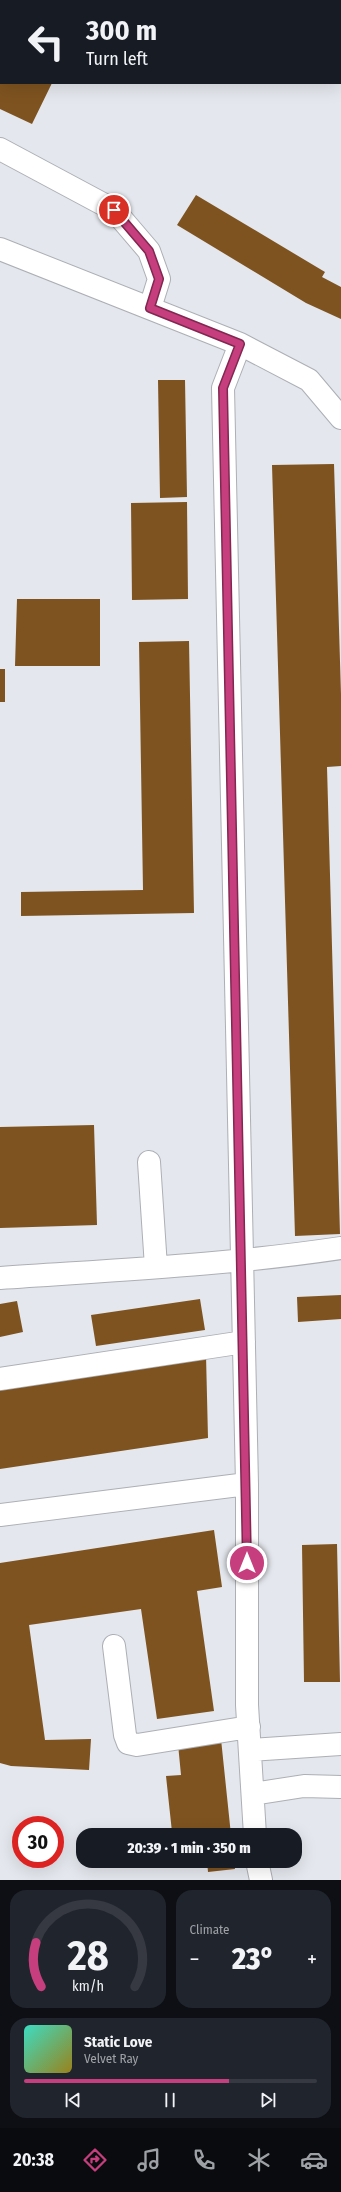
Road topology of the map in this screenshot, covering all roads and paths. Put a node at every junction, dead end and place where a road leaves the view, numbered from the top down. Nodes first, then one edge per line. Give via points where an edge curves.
1 (0, 149) edge
2 (0, 249) edge
3 (150, 308) junction
4 (240, 344) junction
5 (341, 418) edge
6 (148, 1162) dead end
7 (341, 1248) edge
8 (242, 1259) junction
9 (156, 1267) junction
10 (0, 1278) edge
11 (244, 1342) junction
12 (0, 1379) edge
13 (247, 1484) junction
14 (0, 1515) edge
15 (114, 1646) dead end
16 (249, 1727) junction
17 (341, 1744) edge
18 (250, 1750) junction
19 (341, 1787) edge
20 (253, 1794) junction
21 (255, 1828) edge
22 (258, 1868) edge
23 (261, 1880) edge

1 - 3 street via 114,210 149,251 159,279
2 - 3 street
3 - 4 street
4 - 5 street via 309,380
4 - 8 street via 223,388
6 - 9 street
7 - 8 street via 292,1256
8 - 9 street
8 - 11 street
9 - 10 street
11 - 12 street
11 - 13 street
13 - 14 street
13 - 16 street
15 - 16 street via 128,1743 137,1745
16 - 18 street
17 - 18 street
18 - 20 street
19 - 20 street via 304,1786
20 - 21 street
22 - 23 street

